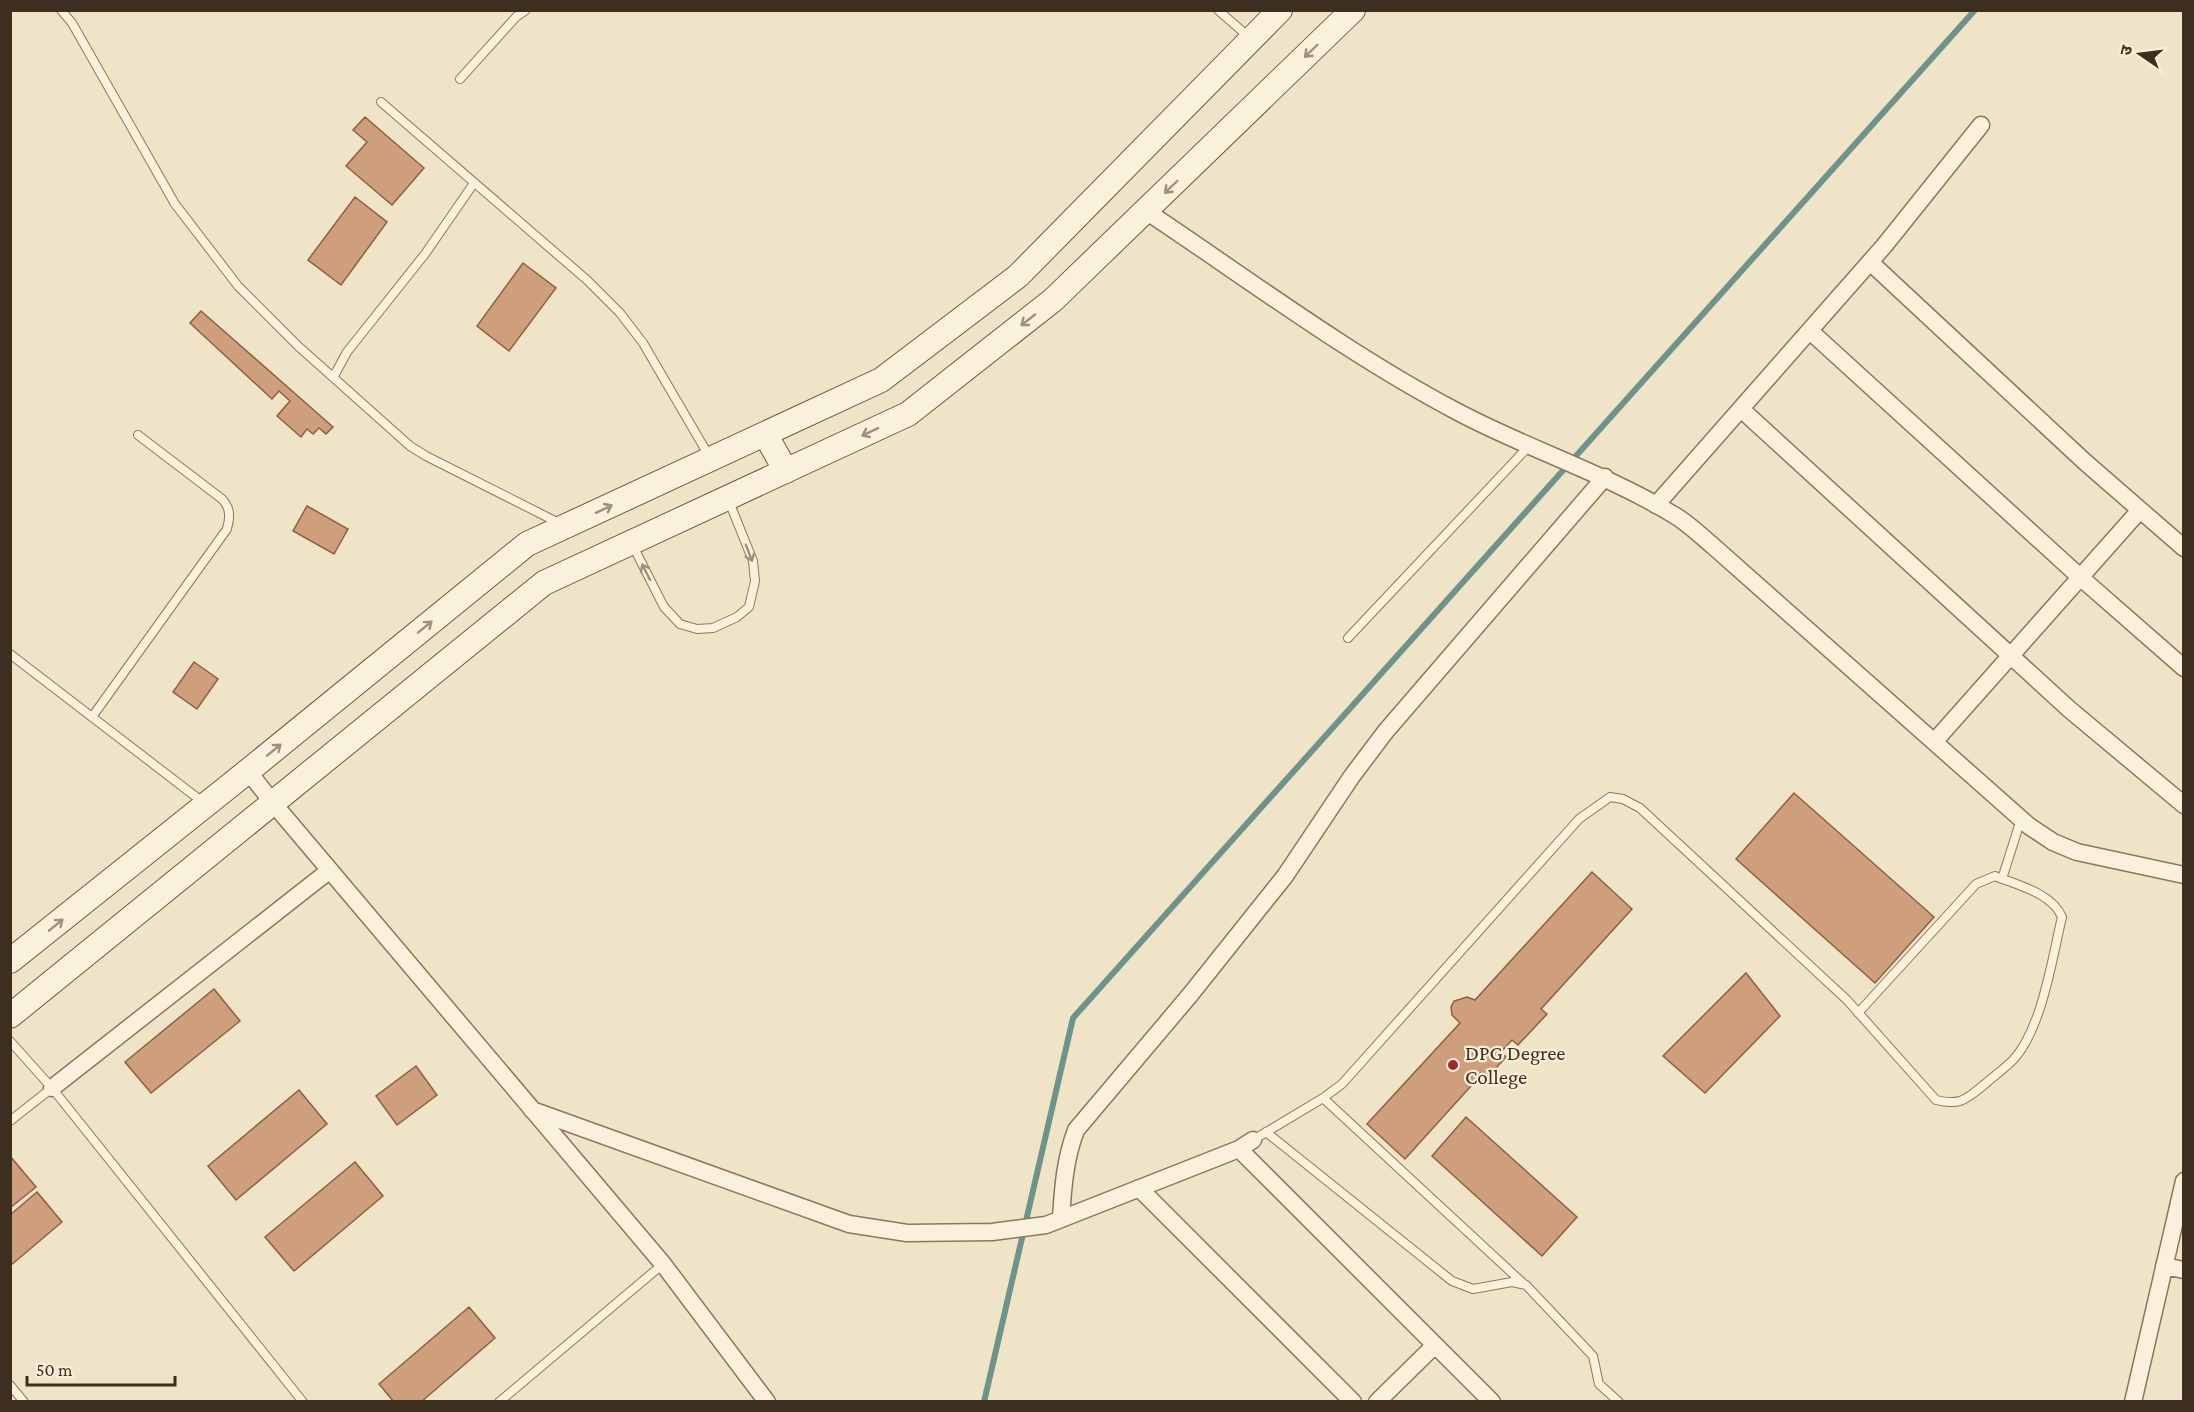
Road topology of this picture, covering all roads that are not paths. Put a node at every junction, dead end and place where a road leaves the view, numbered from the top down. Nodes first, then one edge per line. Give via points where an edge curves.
1 (61, 10) edge
2 (526, 10) edge
3 (1218, 10) edge
4 (1280, 10) edge
5 (1353, 10) edge
6 (1250, 39) junction
7 (460, 80) dead end
8 (381, 102) dead end
9 (1981, 125) dead end
10 (474, 183) junction
11 (1146, 211) junction
12 (1870, 262) junction
13 (1810, 331) junction
14 (334, 376) junction
15 (1741, 409) junction
16 (765, 434) junction
17 (138, 435) dead end
18 (1529, 446) junction
19 (711, 459) junction
20 (786, 471) junction
21 (1605, 477) junction
22 (727, 498) junction
23 (1656, 505) junction
24 (2140, 510) junction
25 (565, 526) junction
26 (631, 543) junction
27 (2184, 548) edge
28 (2080, 577) junction
29 (1348, 638) dead end
30 (10, 654) edge
31 (2011, 656) junction
32 (2184, 668) edge
33 (92, 717) junction
34 (1934, 742) junction
35 (248, 771) junction
36 (273, 803) junction
37 (207, 805) junction
38 (2184, 805) edge
39 (2021, 819) junction
40 (330, 870) junction
41 (2184, 875) edge
42 (2002, 879) junction
43 (10, 961) edge
44 (1858, 1013) junction
45 (10, 1016) edge
46 (10, 1041) edge
47 (52, 1088) junction
48 (1323, 1098) junction
49 (531, 1110) junction
50 (10, 1121) edge
51 (1252, 1141) junction
52 (2184, 1181) edge
53 (1139, 1188) junction
54 (1054, 1222) junction
55 (663, 1264) junction
56 (2164, 1266) junction
57 (2184, 1270) edge
58 (1526, 1286) junction
59 (1435, 1345) junction
60 (10, 1385) edge
61 (24, 1401) edge
62 (303, 1401) edge
63 (499, 1401) edge
64 (767, 1401) edge
65 (1353, 1401) edge
66 (1377, 1401) edge
67 (1492, 1401) edge
68 (1619, 1401) edge
69 (2133, 1401) edge

1 - 14 lane via 175,204 238,286
2 - 7 lane
3 - 6 lane
4 - 6 main road
5 -> 11 main road
6 - 16 main road via 1018,276 881,380
8 - 10 lane
9 - 12 street
10 - 14 lane via 425,254 347,352
10 - 19 lane via 620,313 643,343
11 - 18 street via 1404,382
11 -> 20 main road via 1053,300 908,414
12 - 13 street
12 - 24 street
13 - 15 street
13 - 28 street
14 - 25 lane via 426,456
15 - 23 street
15 - 31 street
16 - 19 main road
16 - 20 main road
17 - 33 lane via 222,499 228,505 230,518 227,529
18 - 21 street
18 - 29 lane
25 -> 19 main road
20 - 22 main road
21 - 23 street
21 - 54 street via 1386,731 1285,876 1191,995 1076,1130
22 - 26 main road
22 -> 26 lane via 753,561 755,581 749,607 737,617 712,628 680,624 664,608
23 - 34 street via 1713,546
24 - 27 street
24 - 28 street
35 -> 25 main road via 526,544
26 - 36 main road via 544,583
28 - 31 street
28 - 32 street
30 - 33 lane
31 - 34 street
31 - 38 street
33 - 37 lane
34 - 39 street
35 - 36 street
35 - 37 main road
36 - 40 street
36 - 45 main road
43 -> 37 main road
39 - 41 street via 2053,842 2077,852
39 - 42 lane
40 - 47 street
40 - 49 street
42 - 44 lane via 1995,876 1976,884
42 - 44 lane via 2039,894 2059,909 2062,917 2036,1019 2013,1059 1965,1100 1936,1100
44 - 48 lane via 1640,808 1610,797 1579,819 1342,1084
46 - 47 lane
47 - 50 lane
47 - 62 lane
48 - 51 lane
48 - 58 lane
49 - 54 street via 849,1224 907,1233 992,1232
49 - 55 street
51 - 53 street
51 - 58 lane via 1452,1281 1473,1289 1512,1282
51 - 59 street
52 - 56 street
53 - 54 street
53 - 65 street
55 - 63 lane
55 - 64 street
56 - 57 street
56 - 69 street
58 - 68 lane via 1593,1356 1599,1384
59 - 66 street
59 - 67 street
60 - 61 lane

